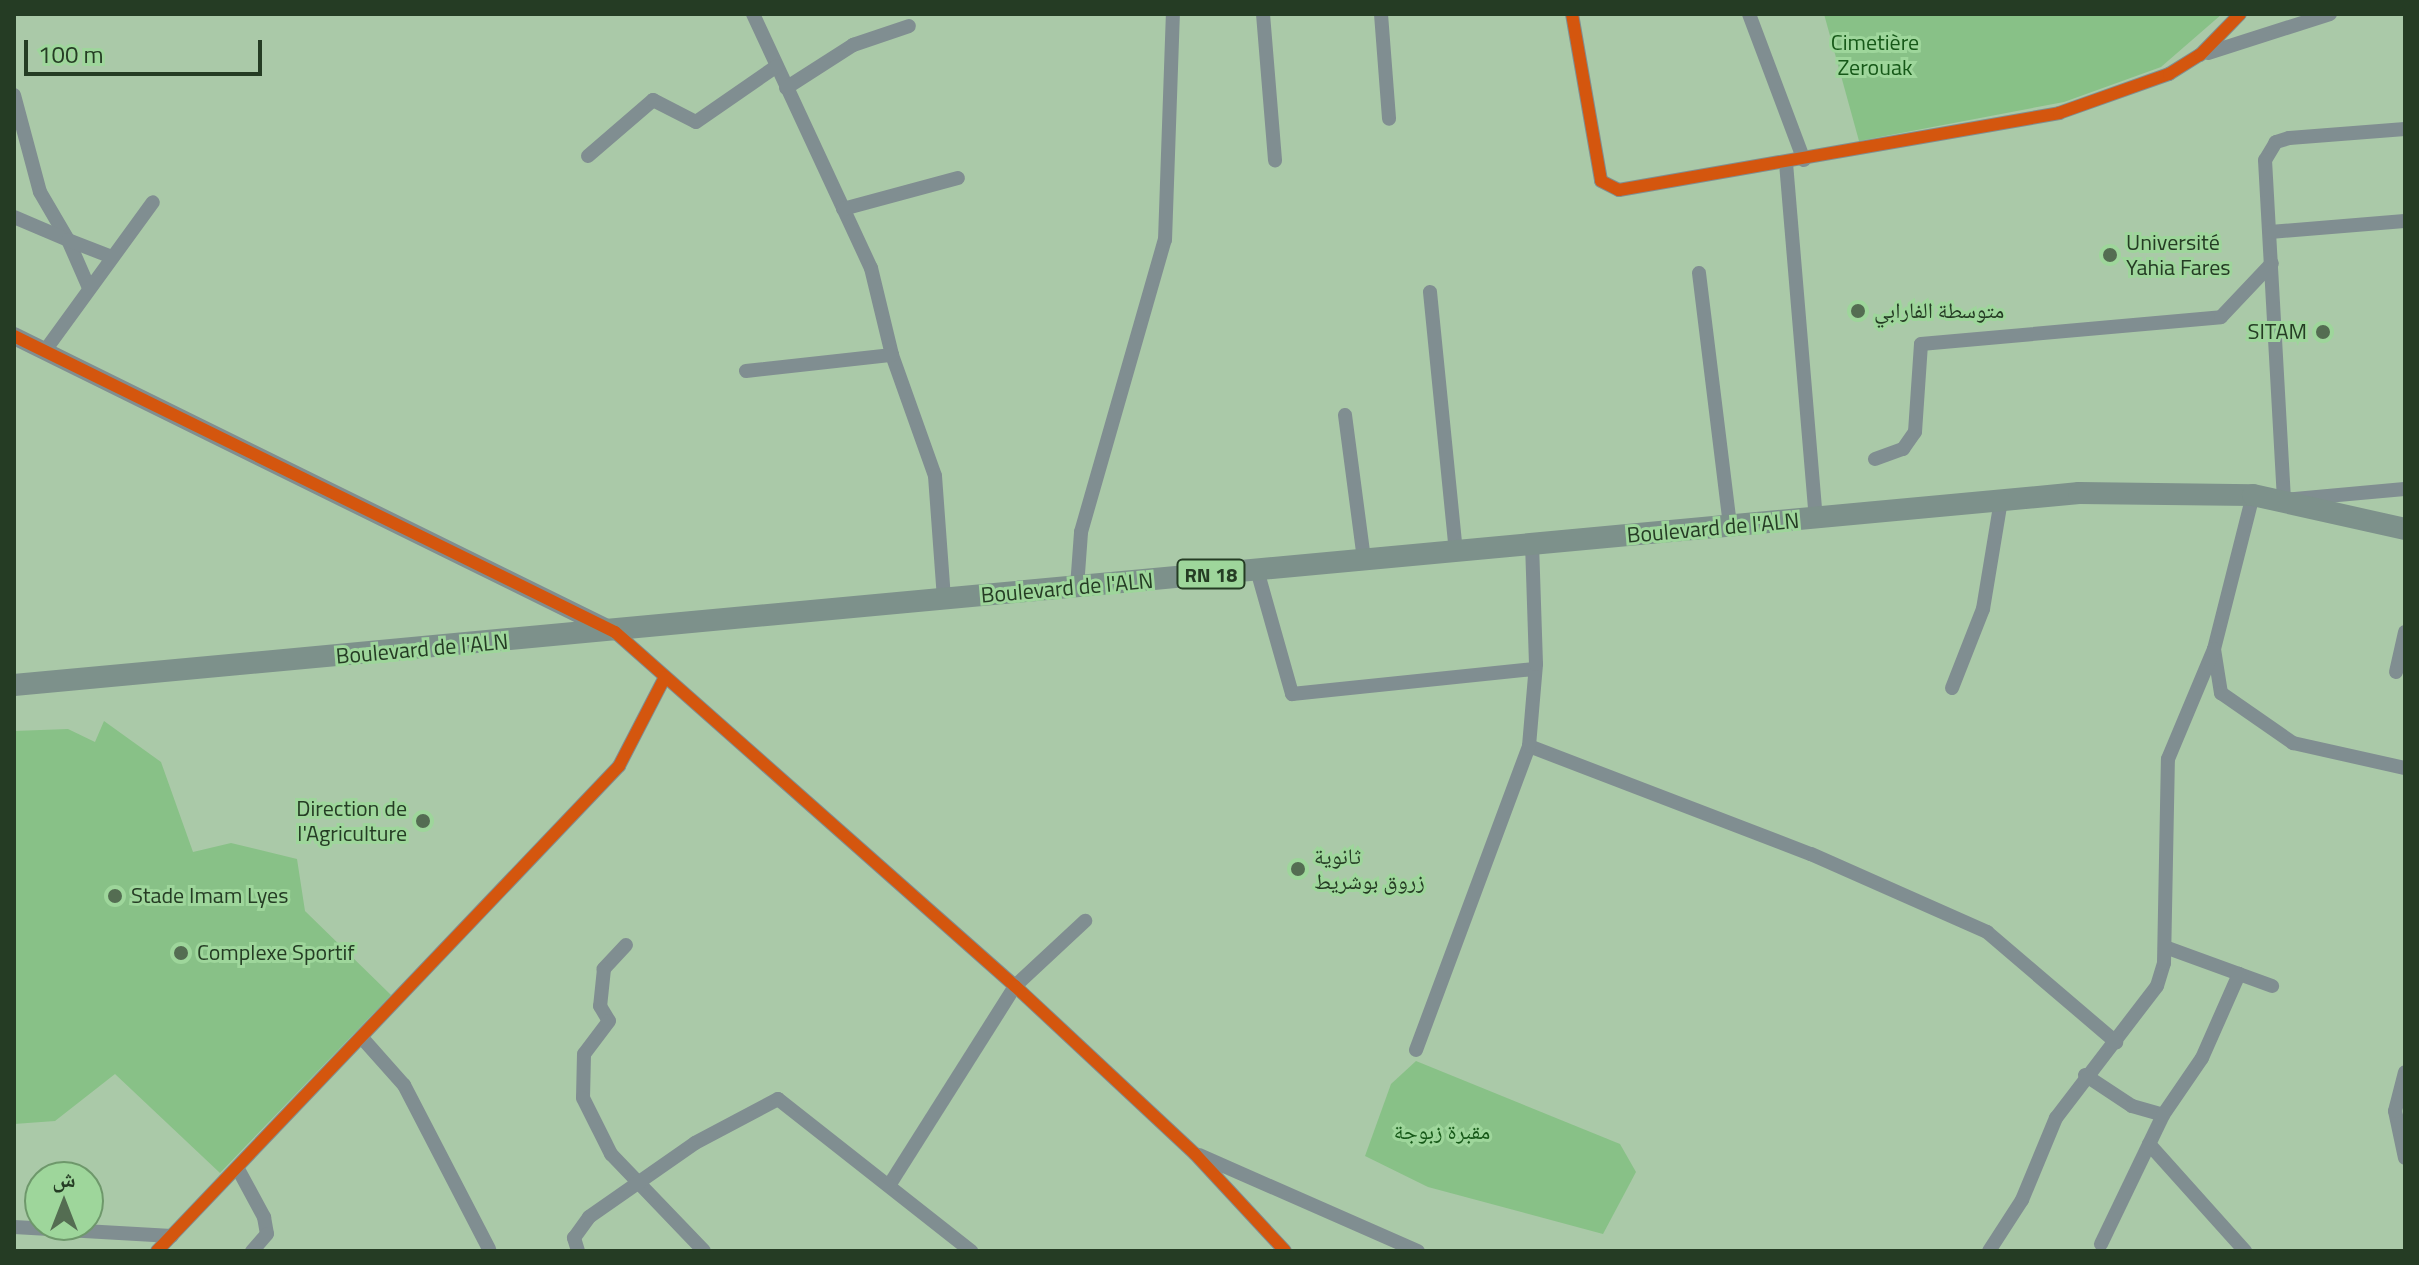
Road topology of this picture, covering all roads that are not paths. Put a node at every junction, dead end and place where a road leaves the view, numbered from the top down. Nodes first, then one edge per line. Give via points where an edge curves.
1 (753, 14) edge
2 (1173, 14) edge
3 (1263, 14) edge
4 (1381, 14) edge
5 (1572, 14) edge
6 (1749, 14) edge
7 (2240, 14) edge
8 (2330, 14) edge
9 (909, 26) dead end
10 (2200, 55) junction
11 (777, 66) junction
12 (786, 88) junction
13 (14, 95) edge
14 (17, 114) edge
15 (1389, 119) dead end
16 (2405, 129) edge
17 (588, 156) dead end
18 (1804, 160) junction
19 (1275, 161) dead end
20 (1786, 163) junction
21 (958, 178) dead end
22 (153, 202) dead end
23 (843, 209) junction
24 (14, 217) edge
25 (2405, 221) edge
26 (2270, 232) junction
27 (68, 240) junction
28 (112, 257) junction
29 (2272, 263) junction
30 (1699, 273) dead end
31 (89, 288) junction
32 (1430, 292) dead end
33 (14, 336) edge
34 (44, 352) junction
35 (892, 355) junction
36 (746, 371) dead end
37 (1345, 415) dead end
38 (1875, 459) dead end
39 (2405, 489) edge
40 (2253, 495) junction
41 (2001, 500) junction
42 (2284, 500) junction
43 (1816, 518) junction
44 (1730, 526) junction
45 (2405, 529) edge
46 (1532, 544) junction
47 (1456, 551) junction
48 (1364, 559) junction
49 (1257, 570) junction
50 (1077, 587) junction
51 (944, 600) junction
52 (615, 632) junction
53 (2405, 632) edge
54 (2214, 649) junction
55 (1535, 669) junction
56 (2396, 672) dead end
57 (665, 677) junction
58 (14, 685) edge
59 (1952, 688) dead end
60 (1529, 746) junction
61 (2405, 768) edge
62 (1085, 921) dead end
63 (626, 945) dead end
64 (2165, 947) junction
65 (2239, 974) junction
66 (1015, 986) junction
67 (2272, 986) dead end
68 (363, 1039) junction
69 (2116, 1042) junction
70 (1416, 1050) dead end
71 (2405, 1072) edge
72 (2085, 1075) junction
73 (2163, 1115) junction
74 (2149, 1144) junction
75 (1195, 1154) junction
76 (2405, 1158) edge
77 (238, 1169) junction
78 (638, 1184) junction
79 (890, 1184) junction
80 (14, 1227) edge
81 (172, 1236) junction
82 (2101, 1244) dead end
83 (489, 1249) edge
84 (157, 1251) edge
85 (252, 1251) edge
86 (578, 1251) edge
87 (704, 1251) edge
88 (971, 1251) edge
89 (1285, 1251) edge
90 (1418, 1251) edge
91 (1989, 1251) edge
92 (2245, 1251) edge

1 - 11 street
2 - 50 street via 1165,240 1081,532
3 - 19 street
4 - 15 street
5 - 20 street via 1607,187
6 - 18 street
7 - 10 street
8 - 10 street
9 - 12 street via 853,45
10 - 18 street via 2169,74 2059,113
11 - 12 street
11 - 17 street via 696,122 653,100
12 - 23 street
13 - 14 street
14 - 27 street via 40,192
16 - 26 street via 2276,142 2265,160
18 - 20 street
20 - 43 street
21 - 23 street
22 - 28 street
23 - 35 street via 871,268
24 - 27 street
25 - 26 street
26 - 29 street
27 - 28 street
27 - 31 street
28 - 31 street
29 - 38 street via 2221,317 1921,344 1915,432 1903,449
29 - 42 street
30 - 44 street
31 - 34 street
32 - 47 street
33 - 34 street
34 - 52 street
35 - 36 street
35 - 51 street via 935,476
37 - 48 street
39 - 42 street
40 - 41 main road, Boulevard de l'ALN / RN 18 via 2079,493
40 - 42 main road, Boulevard de l'ALN / RN 18
40 - 54 street
41 - 43 main road, Boulevard de l'ALN / RN 18
41 - 59 street via 1983,609
42 - 45 main road, Boulevard de l'ALN / RN 18
43 - 44 main road, Boulevard de l'ALN / RN 18
44 - 46 main road, Boulevard de l'ALN / RN 18
46 - 47 main road, Boulevard de l'ALN / RN 18
46 - 55 street
47 - 48 main road, Boulevard de l'ALN / RN 18
48 - 49 main road, Boulevard de l'ALN / RN 18
49 - 50 main road, Boulevard de l'ALN / RN 18
49 - 55 street via 1292,694
50 - 51 main road, Boulevard de l'ALN / RN 18
51 - 52 main road, Boulevard de l'ALN / RN 18
52 - 57 street
52 - 58 main road, Boulevard de l'ALN / RN 18
53 - 56 street
54 - 61 street via 2221,693 2249,719 2293,743
54 - 64 street via 2168,759
55 - 60 street
57 - 66 street
57 - 68 street via 619,766
60 - 69 street via 1811,854 1987,932
60 - 70 street
62 - 66 street
63 - 78 street via 604,969 600,1006 609,1021 580,1071 592,1121
64 - 65 street
64 - 69 street via 2157,986
65 - 67 street
65 - 73 street via 2202,1058
66 - 75 street
66 - 79 street
68 - 77 street
68 - 83 street via 404,1085
69 - 72 street
71 - 76 street via 2395,1111
72 - 73 street via 2132,1106
72 - 91 street
73 - 74 street
74 - 82 street
74 - 92 street
75 - 89 street
75 - 90 street
77 - 81 street
77 - 85 street via 264,1217 267,1234
78 - 79 street via 695,1143 786,1099
78 - 86 street via 577,1228
78 - 87 street
79 - 88 street
80 - 81 street
81 - 84 street

